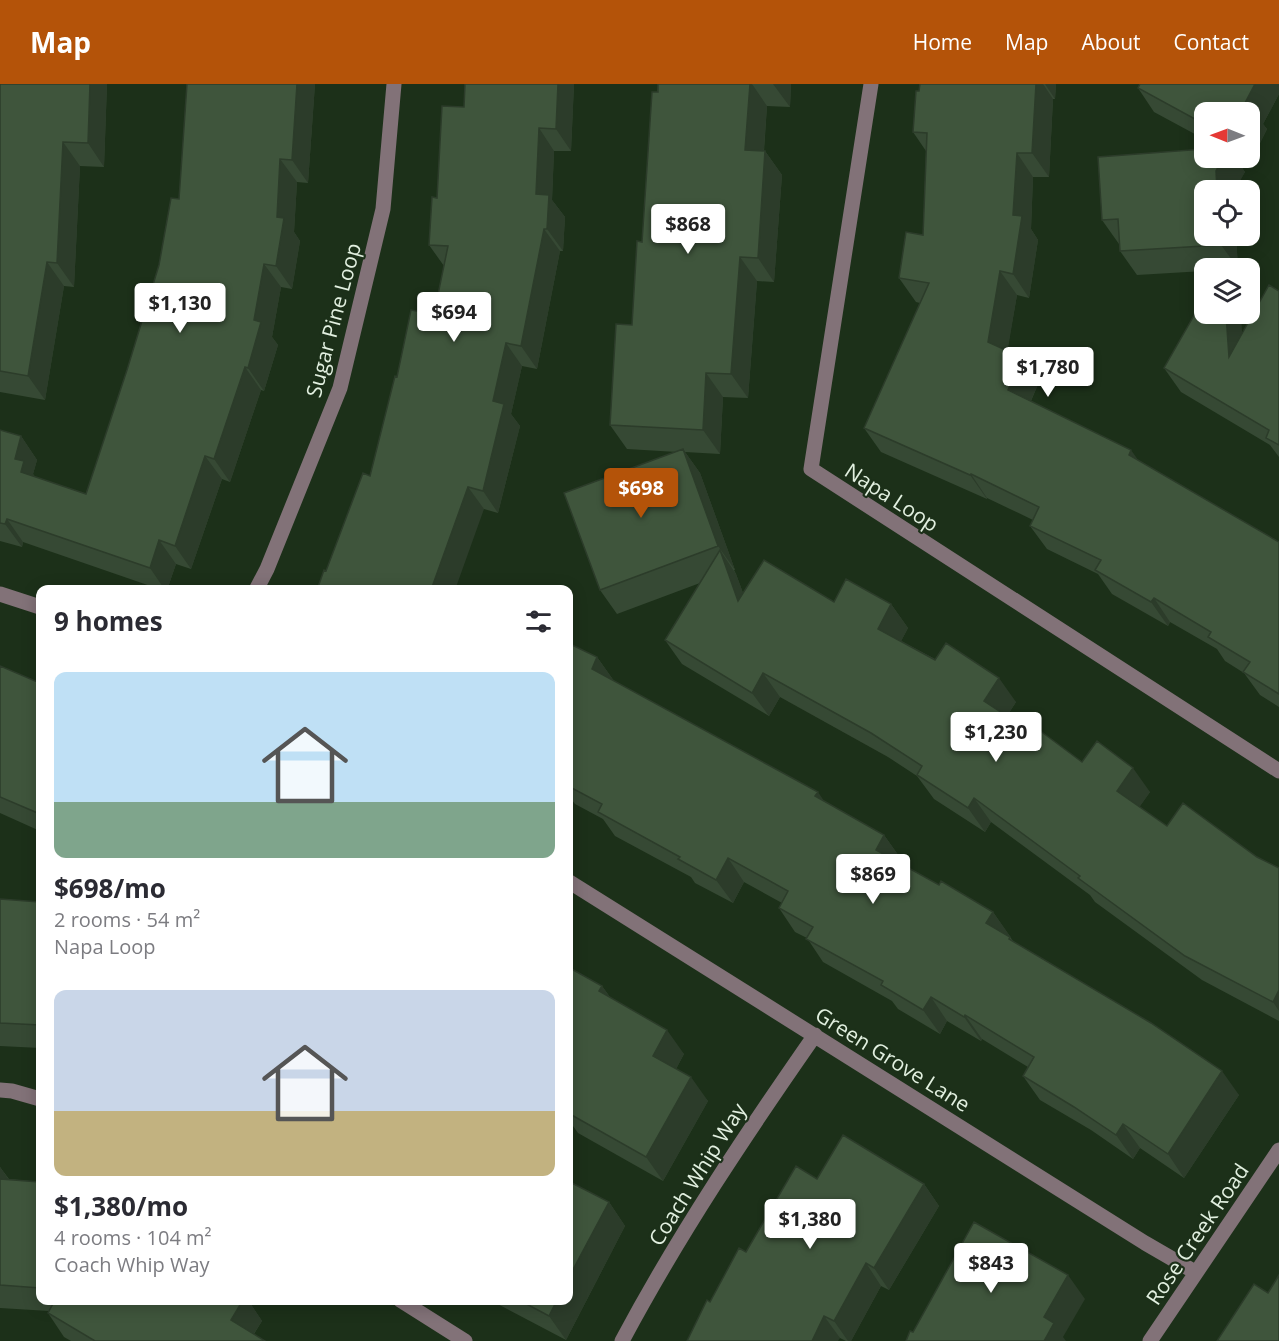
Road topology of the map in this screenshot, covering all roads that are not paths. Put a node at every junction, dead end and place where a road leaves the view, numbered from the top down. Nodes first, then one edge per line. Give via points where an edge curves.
1 (394, 84) edge
2 (871, 84) edge
3 (259, 585) edge
4 (0, 594) edge
5 (36, 606) edge
6 (1279, 771) edge
7 (573, 884) edge
8 (815, 1035) junction
9 (0, 1090) edge
10 (36, 1098) edge
11 (1279, 1149) edge
12 (1195, 1272) junction
13 (408, 1305) edge
14 (465, 1341) edge
15 (622, 1341) edge
16 (1150, 1341) edge

1 - 3 street, Sugar Pine Loop via 383,209 340,388
2 - 6 street, Napa Loop via 811,470
4 - 5 street
7 - 8 street, Green Grove Lane
8 - 12 street, Green Grove Lane
8 - 15 street, Coach Whip Way via 742,1141 652,1285
9 - 10 street
11 - 12 street, Rose Creek Road
12 - 16 street, Rose Creek Road
13 - 14 street

